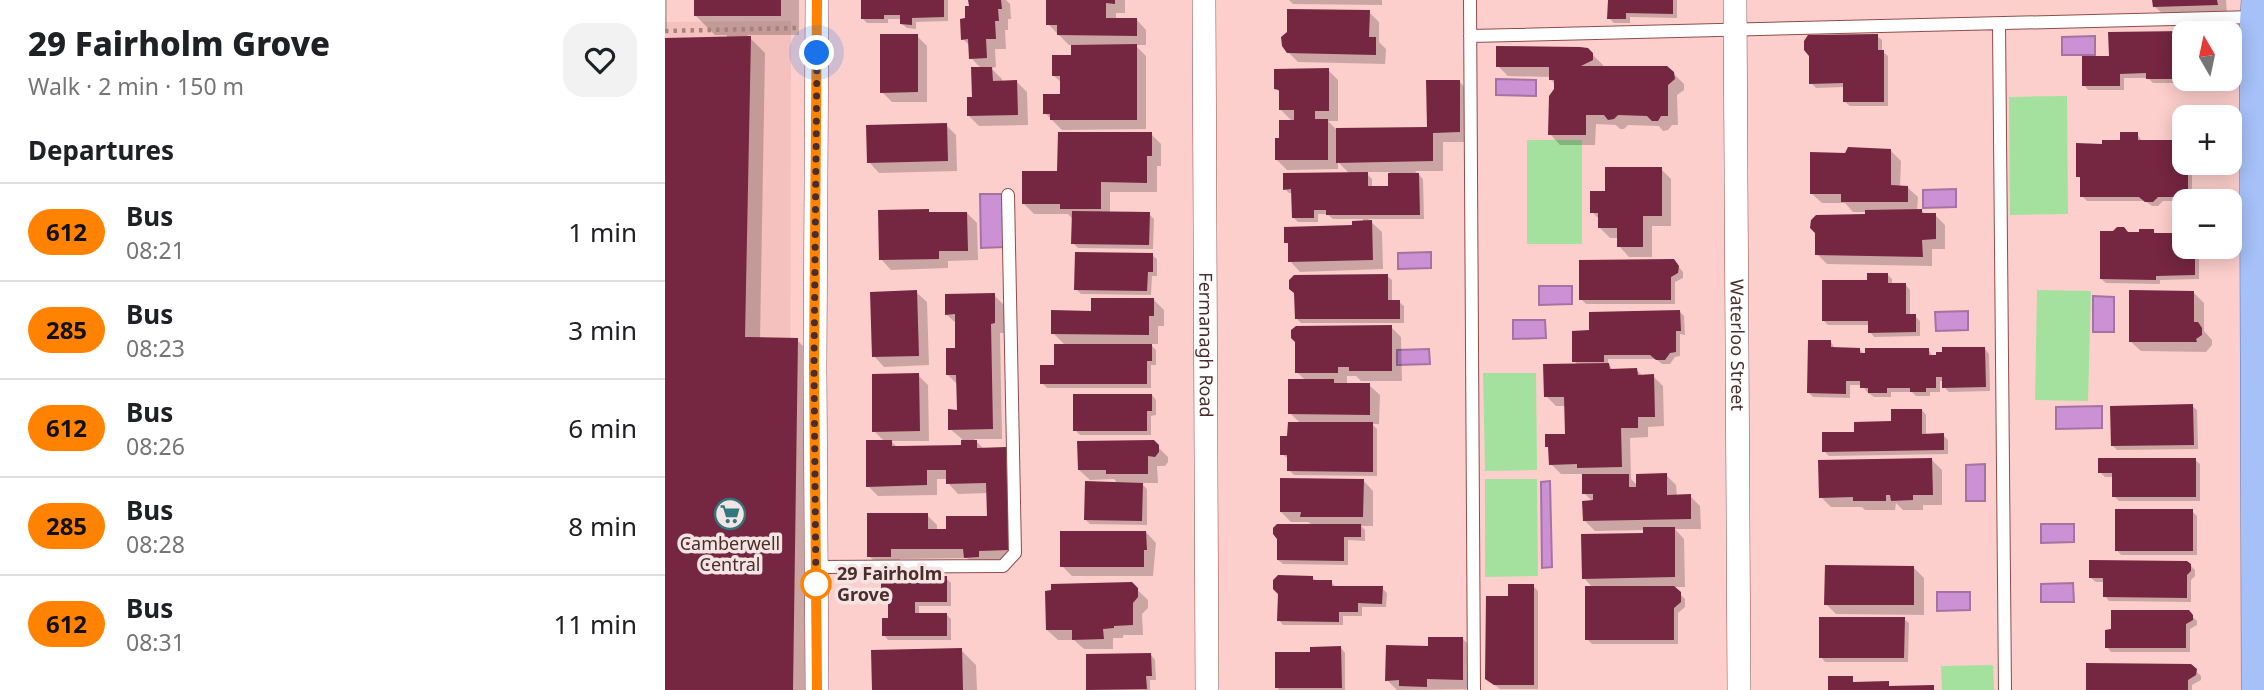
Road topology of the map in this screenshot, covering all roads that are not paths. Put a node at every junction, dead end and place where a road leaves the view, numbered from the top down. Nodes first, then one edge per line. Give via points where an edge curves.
1 (817, 0) edge
2 (1204, 0) edge
3 (1470, 0) edge
4 (1735, 0) edge
5 (2259, 9) edge
6 (1999, 24) junction
7 (1735, 31) junction
8 (1471, 36) junction
9 (1008, 195) dead end
10 (816, 567) junction
11 (817, 690) edge
12 (1207, 690) edge
13 (1475, 690) edge
14 (1739, 690) edge
15 (2005, 690) edge
16 (2260, 690) edge

1 - 10 street
2 - 12 street, Fermanagh Road
3 - 8 lane
4 - 7 street, Waterloo Street
5 - 6 lane
5 - 16 main road
6 - 7 lane
6 - 15 lane
7 - 8 lane
7 - 14 street, Waterloo Street
8 - 13 lane
9 - 10 lane via 1015,553 1003,566
10 - 11 street

